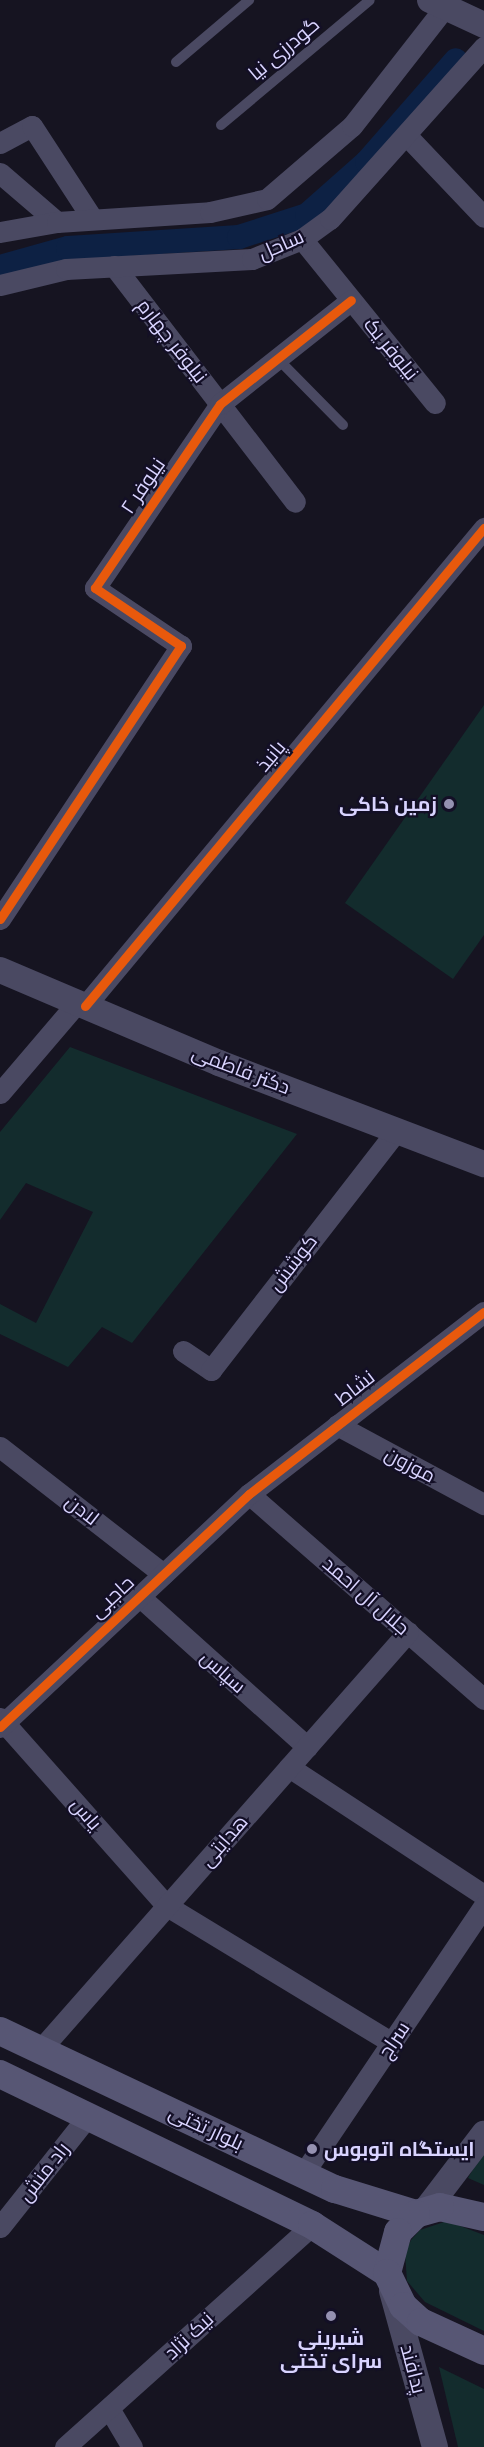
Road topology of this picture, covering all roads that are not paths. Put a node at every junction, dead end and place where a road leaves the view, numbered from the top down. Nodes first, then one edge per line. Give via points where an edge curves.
1 (249, 0) edge
2 (370, 0) edge
3 (437, 3) edge
4 (484, 25) edge
5 (484, 47) edge
6 (176, 62) dead end
7 (221, 125) dead end
8 (408, 137) junction
9 (0, 143) edge
10 (0, 173) edge
11 (484, 217) edge
12 (92, 218) junction
13 (57, 222) junction
14 (0, 232) edge
15 (302, 239) junction
16 (114, 266) junction
17 (0, 285) edge
18 (351, 300) junction
19 (277, 358) junction
20 (435, 403) dead end
21 (220, 404) junction
22 (343, 425) dead end
23 (295, 502) dead end
24 (484, 528) edge
25 (0, 919) edge
26 (0, 970) edge
27 (81, 1004) junction
28 (0, 1093) edge
29 (397, 1130) junction
30 (484, 1164) edge
31 (484, 1313) edge
32 (183, 1352) dead end
33 (337, 1425) junction
34 (0, 1447) edge
35 (249, 1494) junction
36 (484, 1504) edge
37 (164, 1574) junction
38 (140, 1596) junction
39 (408, 1632) junction
40 (484, 1699) edge
41 (2, 1722) edge
42 (307, 1747) junction
43 (289, 1767) junction
44 (484, 1895) edge
45 (167, 1906) junction
46 (484, 1906) edge
47 (0, 2031) edge
48 (392, 2043) junction
49 (40, 2050) junction
50 (0, 2074) edge
51 (88, 2116) junction
52 (484, 2134) edge
53 (303, 2174) junction
54 (421, 2212) junction
55 (484, 2217) edge
56 (312, 2224) junction
57 (0, 2227) edge
58 (389, 2282) junction
59 (484, 2351) edge
60 (110, 2410) junction
61 (65, 2447) edge
62 (132, 2447) edge
63 (435, 2447) edge

1 - 6 lane
2 - 7 lane, گودرزی نیا
3 - 4 street
3 - 12 street via 352,126 267,198 210,212
5 - 8 street, ساحل
8 - 11 street
8 - 15 street, ساحل via 330,219
9 - 12 street via 32,126
10 - 13 street
12 - 13 street
13 - 14 street
15 - 16 street, ساحل via 252,259
15 - 18 street, نیلوفر یک
16 - 17 street, ساحل via 66,269
16 - 21 street, نیلوفر چهارم
18 - 19 street, نیلوفر ۲
18 - 20 street, نیلوفر یک
19 - 21 street, نیلوفر ۲
19 - 22 lane
21 - 23 street, نیلوفر چهارم
21 - 25 street, نیلوفر ۲ via 95,588 180,646
24 - 27 street, پانیذ
26 - 27 street, دکتر فاطمی
27 - 28 street, پانیذ
27 - 29 street, دکتر فاطمی
29 - 30 street, دکتر فاطمی
29 - 32 street, کوشش via 211,1370
31 - 33 street, نشاط
33 - 35 street, نشاط
33 - 36 street, موزون
34 - 37 street, لادن
35 - 37 street, حاجبی
35 - 39 street, جلال آل احمد
37 - 38 street, حاجبی
38 - 41 street, حاجبی
38 - 42 street, سپاس
39 - 40 street, جلال آل احمد
39 - 42 street, هدایتی
41 - 45 street, یاس
42 - 43 street, هدایتی
43 - 44 street
43 - 45 street, هدایتی
45 - 48 street, یاس
45 - 49 street, هدایتی
46 - 48 street, سراج
47 - 49 main road, بلوار تختی
48 - 53 street, سراج
49 - 53 main road, بلوار تختی
50 - 51 main road, بلوار تختی
51 - 56 main road, بلوار تختی
51 - 57 street, راد منش
52 - 54 street
53 - 54 main road, بلوار تختی
54 - 55 main road via 460,2209
54 - 58 main road via 398,2232
56 - 58 main road, بلوار تختی
56 - 60 street, نیک نژاد
58 - 59 main road, بلوار تختی via 421,2322
58 - 63 street, پدافند
60 - 61 street, نیک نژاد
60 - 62 street

